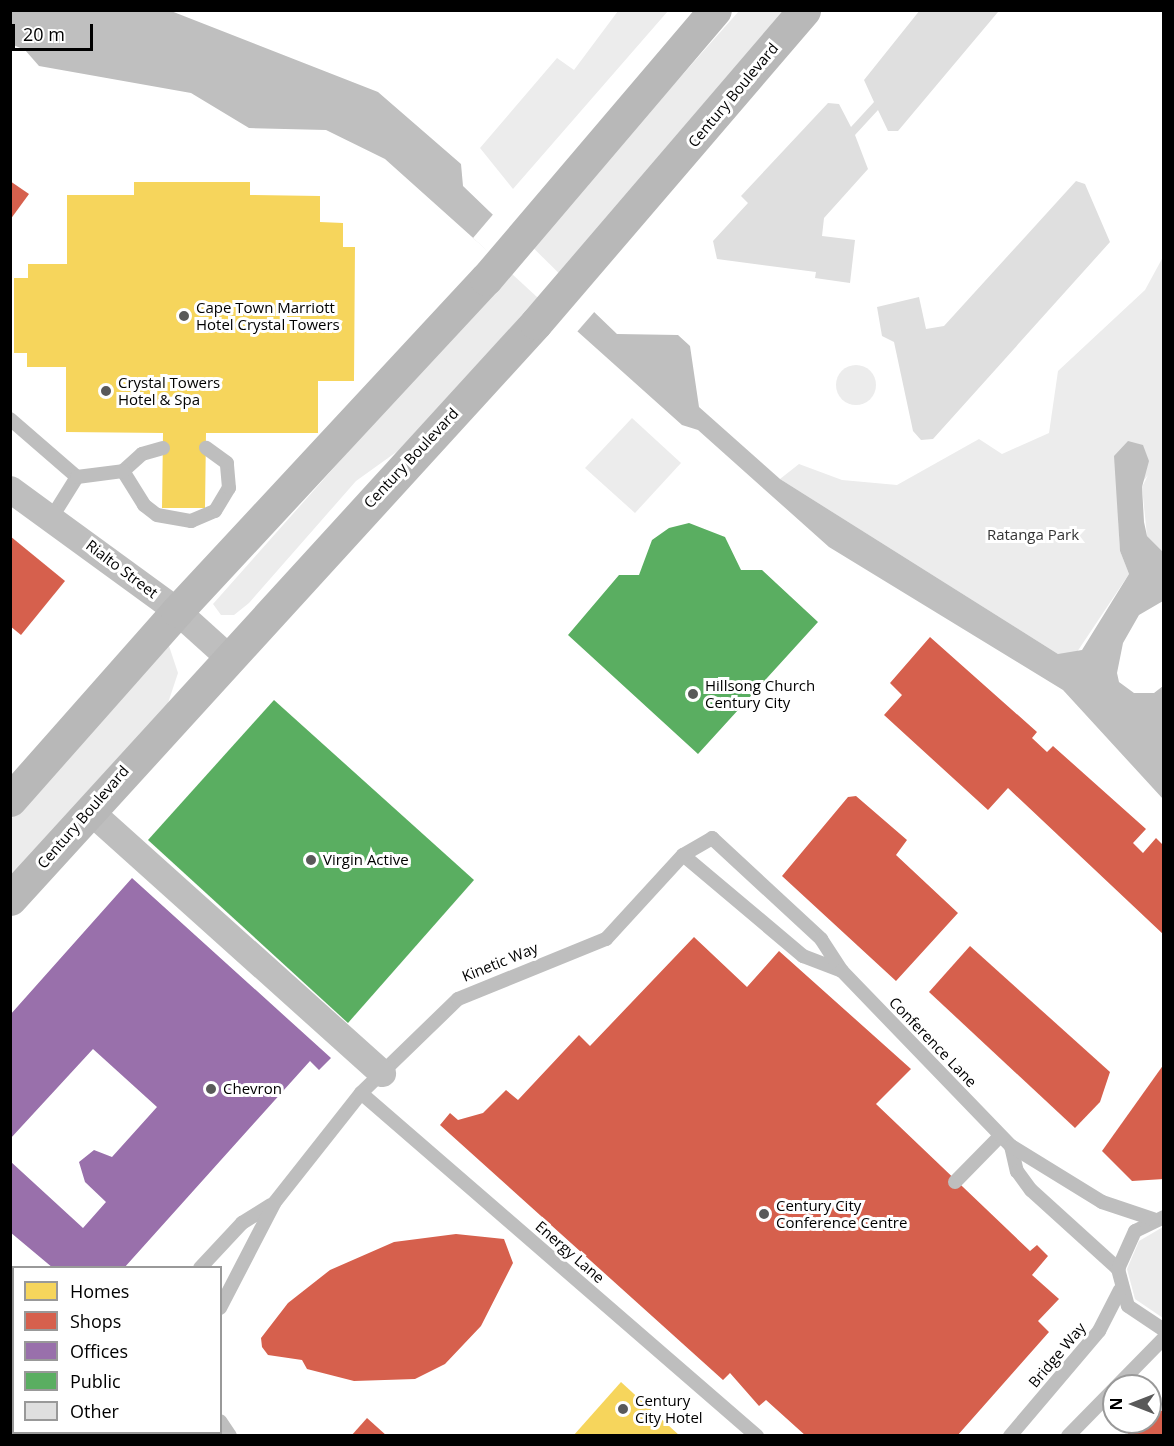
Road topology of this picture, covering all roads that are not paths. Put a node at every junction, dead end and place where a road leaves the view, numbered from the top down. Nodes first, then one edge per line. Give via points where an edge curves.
1 (715, 10) edge
2 (804, 10) edge
3 (10, 419) edge
4 (163, 448) dead end
5 (206, 448) dead end
6 (123, 471) junction
7 (77, 477) junction
8 (10, 489) edge
9 (52, 517) junction
10 (177, 610) junction
11 (228, 657) junction
12 (10, 800) edge
13 (100, 820) dead end
14 (712, 838) joint
15 (683, 855) junction
16 (10, 899) edge
17 (842, 971) junction
18 (382, 1073) junction
19 (361, 1094) junction
20 (1000, 1136) junction
21 (1011, 1146) junction
22 (955, 1182) dead end
23 (275, 1202) junction
24 (1158, 1218) edge
25 (202, 1266) edge
26 (1118, 1269) junction
27 (1120, 1290) junction
28 (222, 1304) edge
29 (1164, 1330) edge
30 (1164, 1338) edge
31 (222, 1423) edge
32 (230, 1436) edge
33 (757, 1436) edge
34 (1010, 1436) edge
35 (1068, 1436) edge

1 - 10 main road via 486,279
2 - 11 main road, Century Boulevard via 536,323
3 - 7 lane
4 - 6 lane via 142,454
5 - 6 lane via 218,452 230,474 224,500 205,518 157,515 137,497
6 - 7 lane
7 - 9 lane
8 - 9 street, Rialto Street
9 - 10 street, Rialto Street
10 - 11 street, Rialto Street
10 - 12 main road
11 - 16 main road, Century Boulevard
13 - 18 street
14 - 15 lane, Kinetic Way
14 - 17 lane, Conference Lane via 820,939
15 - 17 lane, Conference Lane via 803,956
15 - 18 lane, Kinetic Way via 606,939 472,990
17 - 20 lane, Conference Lane
18 - 19 lane, Kinetic Way
19 - 23 lane, Kinetic Way
19 - 33 lane, Energy Lane
20 - 21 lane
20 - 22 lane
21 - 24 lane via 1102,1202
21 - 26 lane via 1017,1172 1031,1190
23 - 25 lane, Kinetic Way via 242,1224
23 - 28 lane, Kinetic Way
24 - 26 lane via 1135,1231
26 - 27 lane
27 - 29 lane via 1140,1319
27 - 34 lane, Bridge Way via 1099,1330
30 - 35 lane
31 - 32 lane

